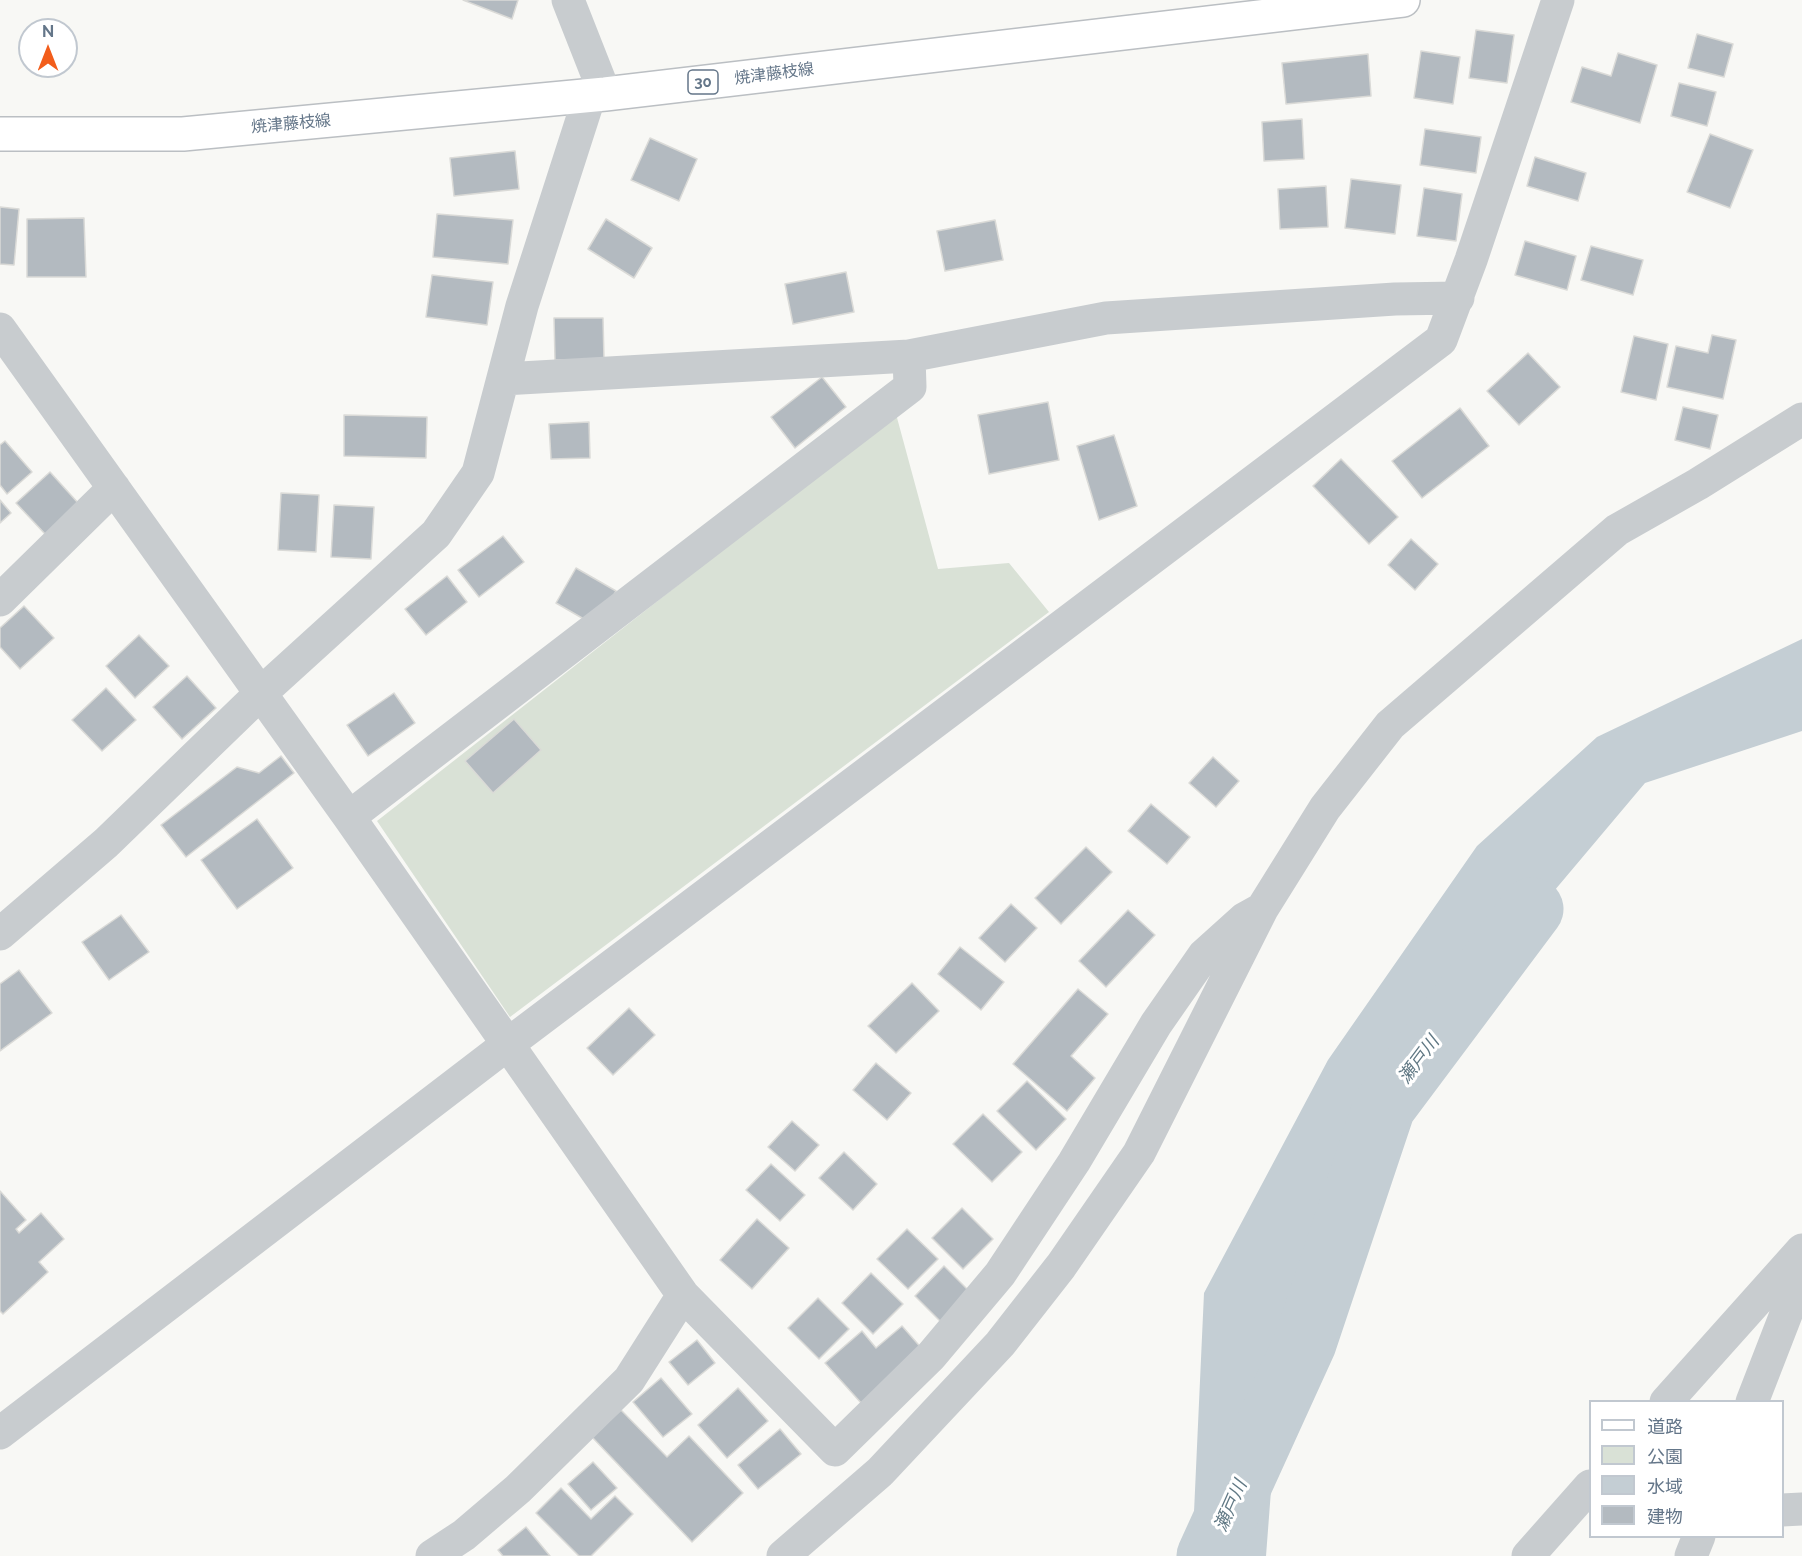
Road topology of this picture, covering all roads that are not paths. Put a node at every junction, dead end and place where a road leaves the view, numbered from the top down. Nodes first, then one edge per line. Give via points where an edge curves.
1 (568, 0) edge
2 (1403, 0) edge
3 (1558, 0) edge
4 (598, 94) junction
5 (0, 134) edge
6 (1458, 298) junction
7 (0, 329) edge
8 (909, 356) junction
9 (503, 379) junction
10 (1802, 419) edge
11 (114, 488) junction
12 (0, 600) edge
13 (261, 693) junction
14 (349, 817) junction
15 (1262, 909) junction
16 (0, 934) edge
17 (508, 1044) junction
18 (1802, 1250) edge
19 (1802, 1274) edge
20 (683, 1295) junction
21 (1667, 1400) edge
22 (1752, 1400) edge
23 (0, 1432) edge
24 (1589, 1487) edge
25 (1802, 1509) edge
26 (1784, 1510) edge
27 (1697, 1538) edge
28 (432, 1556) edge
29 (783, 1556) edge
30 (1528, 1556) edge
31 (1691, 1556) edge

1 - 4 street
2 - 4 main road, 焼津藤枝線 / 30
3 - 6 street
4 - 5 main road, 焼津藤枝線 / 30 via 183,134
4 - 9 street via 522,306
6 - 8 street via 1106,318
6 - 17 street via 1441,340
7 - 11 street
8 - 9 street
8 - 14 street via 910,387
9 - 13 street via 478,473 436,534
10 - 15 street via 1617,530 1390,725 1325,808
11 - 12 street
11 - 13 street
13 - 14 street
13 - 16 street via 106,843
14 - 17 street
15 - 20 street via 1244,919 1204,955 1156,1024 1074,1162 1000,1274 931,1356 836,1450
15 - 29 street via 1139,1154 1061,1266 1000,1344 880,1472
17 - 20 street
17 - 23 street
18 - 21 street
19 - 22 street
20 - 28 street via 629,1380 518,1489 464,1535
24 - 30 street
25 - 26 street
27 - 31 street

